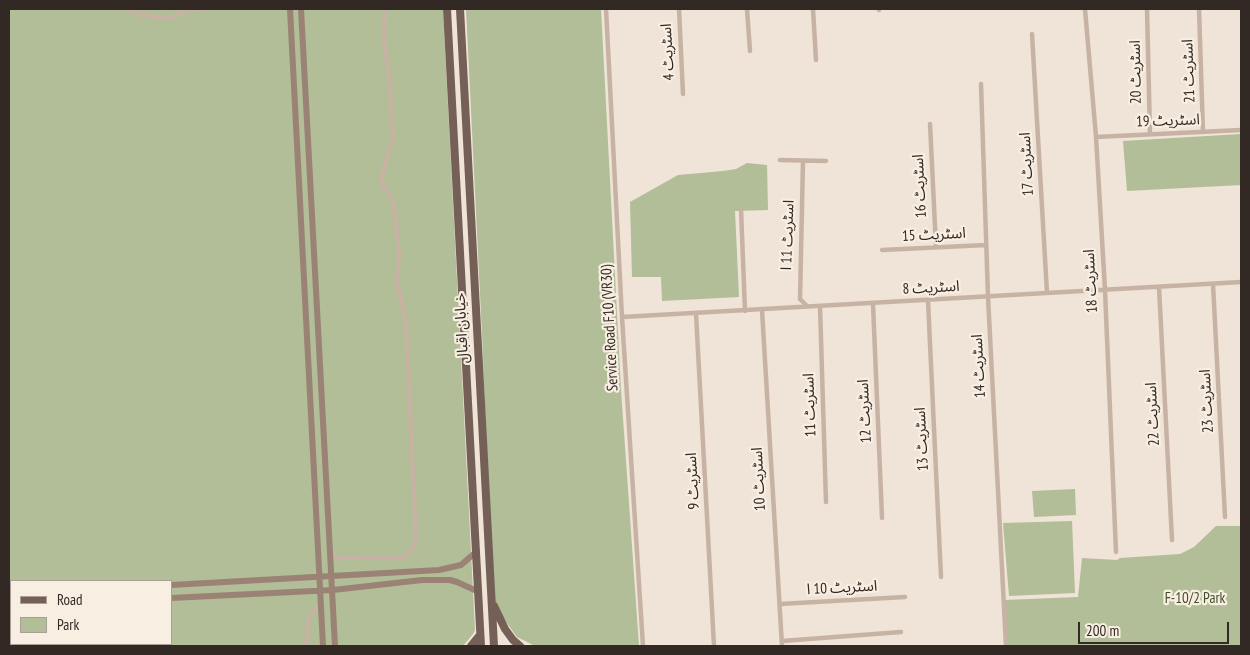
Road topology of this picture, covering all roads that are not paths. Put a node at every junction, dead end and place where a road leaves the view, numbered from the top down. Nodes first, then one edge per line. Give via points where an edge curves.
1 (125, 9) edge
2 (205, 9) edge
3 (290, 9) edge
4 (302, 9) edge
5 (386, 9) edge
6 (447, 9) edge
7 (460, 9) edge
8 (606, 9) edge
9 (679, 9) edge
10 (746, 9) edge
11 (813, 9) edge
12 (1085, 9) edge
13 (1147, 9) edge
14 (1199, 9) edge
15 (1032, 34) dead end
16 (750, 51) dead end
17 (816, 60) dead end
18 (980, 84) dead end
19 (683, 94) dead end
20 (930, 124) dead end
21 (1241, 130) edge
22 (1203, 132) junction
23 (1150, 134) junction
24 (1096, 137) junction
25 (780, 160) dead end
26 (803, 161) junction
27 (826, 161) dead end
28 (741, 209) dead end
29 (986, 245) junction
30 (936, 247) junction
31 (882, 250) dead end
32 (1241, 282) edge
33 (1213, 284) junction
34 (1159, 287) junction
35 (1105, 290) junction
36 (1047, 293) junction
37 (988, 297) junction
38 (928, 301) junction
39 (873, 304) junction
40 (820, 306) junction
41 (808, 307) junction
42 (762, 310) junction
43 (745, 311) junction
44 (696, 314) junction
45 (622, 317) junction
46 (826, 502) dead end
47 (1226, 517) dead end
48 (882, 518) dead end
49 (1172, 540) dead end
50 (476, 552) junction
51 (1116, 552) dead end
52 (331, 558) junction
53 (319, 576) junction
54 (332, 576) junction
55 (941, 577) dead end
56 (172, 585) edge
57 (320, 590) junction
58 (333, 590) junction
59 (479, 592) junction
60 (905, 597) dead end
61 (172, 598) edge
62 (321, 603) junction
63 (493, 604) junction
64 (780, 604) junction
65 (901, 632) dead end
66 (480, 635) junction
67 (782, 644) edge
68 (305, 646) edge
69 (323, 646) edge
70 (336, 646) edge
71 (471, 646) edge
72 (481, 646) edge
73 (494, 646) edge
74 (520, 646) edge
75 (643, 646) edge
76 (714, 646) edge
77 (1006, 646) edge

1 - 2 street via 163,18 172,18 183,11
3 - 53 street
4 - 52 street
5 - 52 street via 384,38 393,135 381,180 394,207 399,255 397,281 406,324 416,541 406,556
6 - 50 main road, خیابان اقبال
7 - 63 main road, خیابان اقبال
8 - 45 street, Service Road F10 (VR30)
9 - 19 street, اسٹریٹ 4
10 - 16 street
11 - 17 street
12 - 24 street, اسٹریٹ 18
13 - 23 street, اسٹریٹ 20
14 - 22 street, اسٹریٹ 21
15 - 36 street, اسٹریٹ 17
18 - 29 street, اسٹریٹ 14
20 - 30 street, اسٹریٹ 16
21 - 22 street, اسٹریٹ 19
22 - 23 street, اسٹریٹ 19
23 - 24 street, اسٹریٹ 19
24 - 35 street, اسٹریٹ 18
25 - 26 street
26 - 27 street
26 - 41 street, اسٹریٹ 11 ا via 800,299
28 - 43 street
29 - 30 street, اسٹریٹ 15
29 - 37 street, اسٹریٹ 14
30 - 31 street, اسٹریٹ 15
32 - 33 street, اسٹریٹ 8
33 - 34 street, اسٹریٹ 8
33 - 47 street, اسٹریٹ 23
34 - 35 street, اسٹریٹ 8
34 - 49 street, اسٹریٹ 22
35 - 36 street, اسٹریٹ 8
35 - 51 street, اسٹریٹ 18
36 - 37 street, اسٹریٹ 8
37 - 38 street, اسٹریٹ 8
37 - 77 street, اسٹریٹ 14
38 - 39 street, اسٹریٹ 8
38 - 55 street, اسٹریٹ 13
39 - 40 street, اسٹریٹ 8
39 - 48 street, اسٹریٹ 12
40 - 41 street, اسٹریٹ 8
40 - 46 street, اسٹریٹ 11
41 - 42 street, اسٹریٹ 8
42 - 43 street, اسٹریٹ 8
42 - 64 street, اسٹریٹ 10
43 - 44 street, اسٹریٹ 8
44 - 45 street, اسٹریٹ 8
44 - 76 street, اسٹریٹ 9
45 - 75 street, Service Road F10 (VR30)
50 - 54 street via 461,565 449,569
50 - 59 main road, خیابان اقبال
52 - 54 street
53 - 54 street
53 - 56 street
53 - 57 street
54 - 58 street
57 - 58 street
57 - 61 street
57 - 62 street
58 - 59 street via 450,580
58 - 70 street
59 - 66 main road, خیابان اقبال
60 - 64 street, اسٹریٹ 10 ا
62 - 68 street via 311,613
62 - 69 street
63 - 73 main road, خیابان اقبال
63 - 74 main road via 506,630
64 - 67 street, اسٹریٹ 10
65 - 67 street
66 - 71 main road
66 - 72 main road, خیابان اقبال

